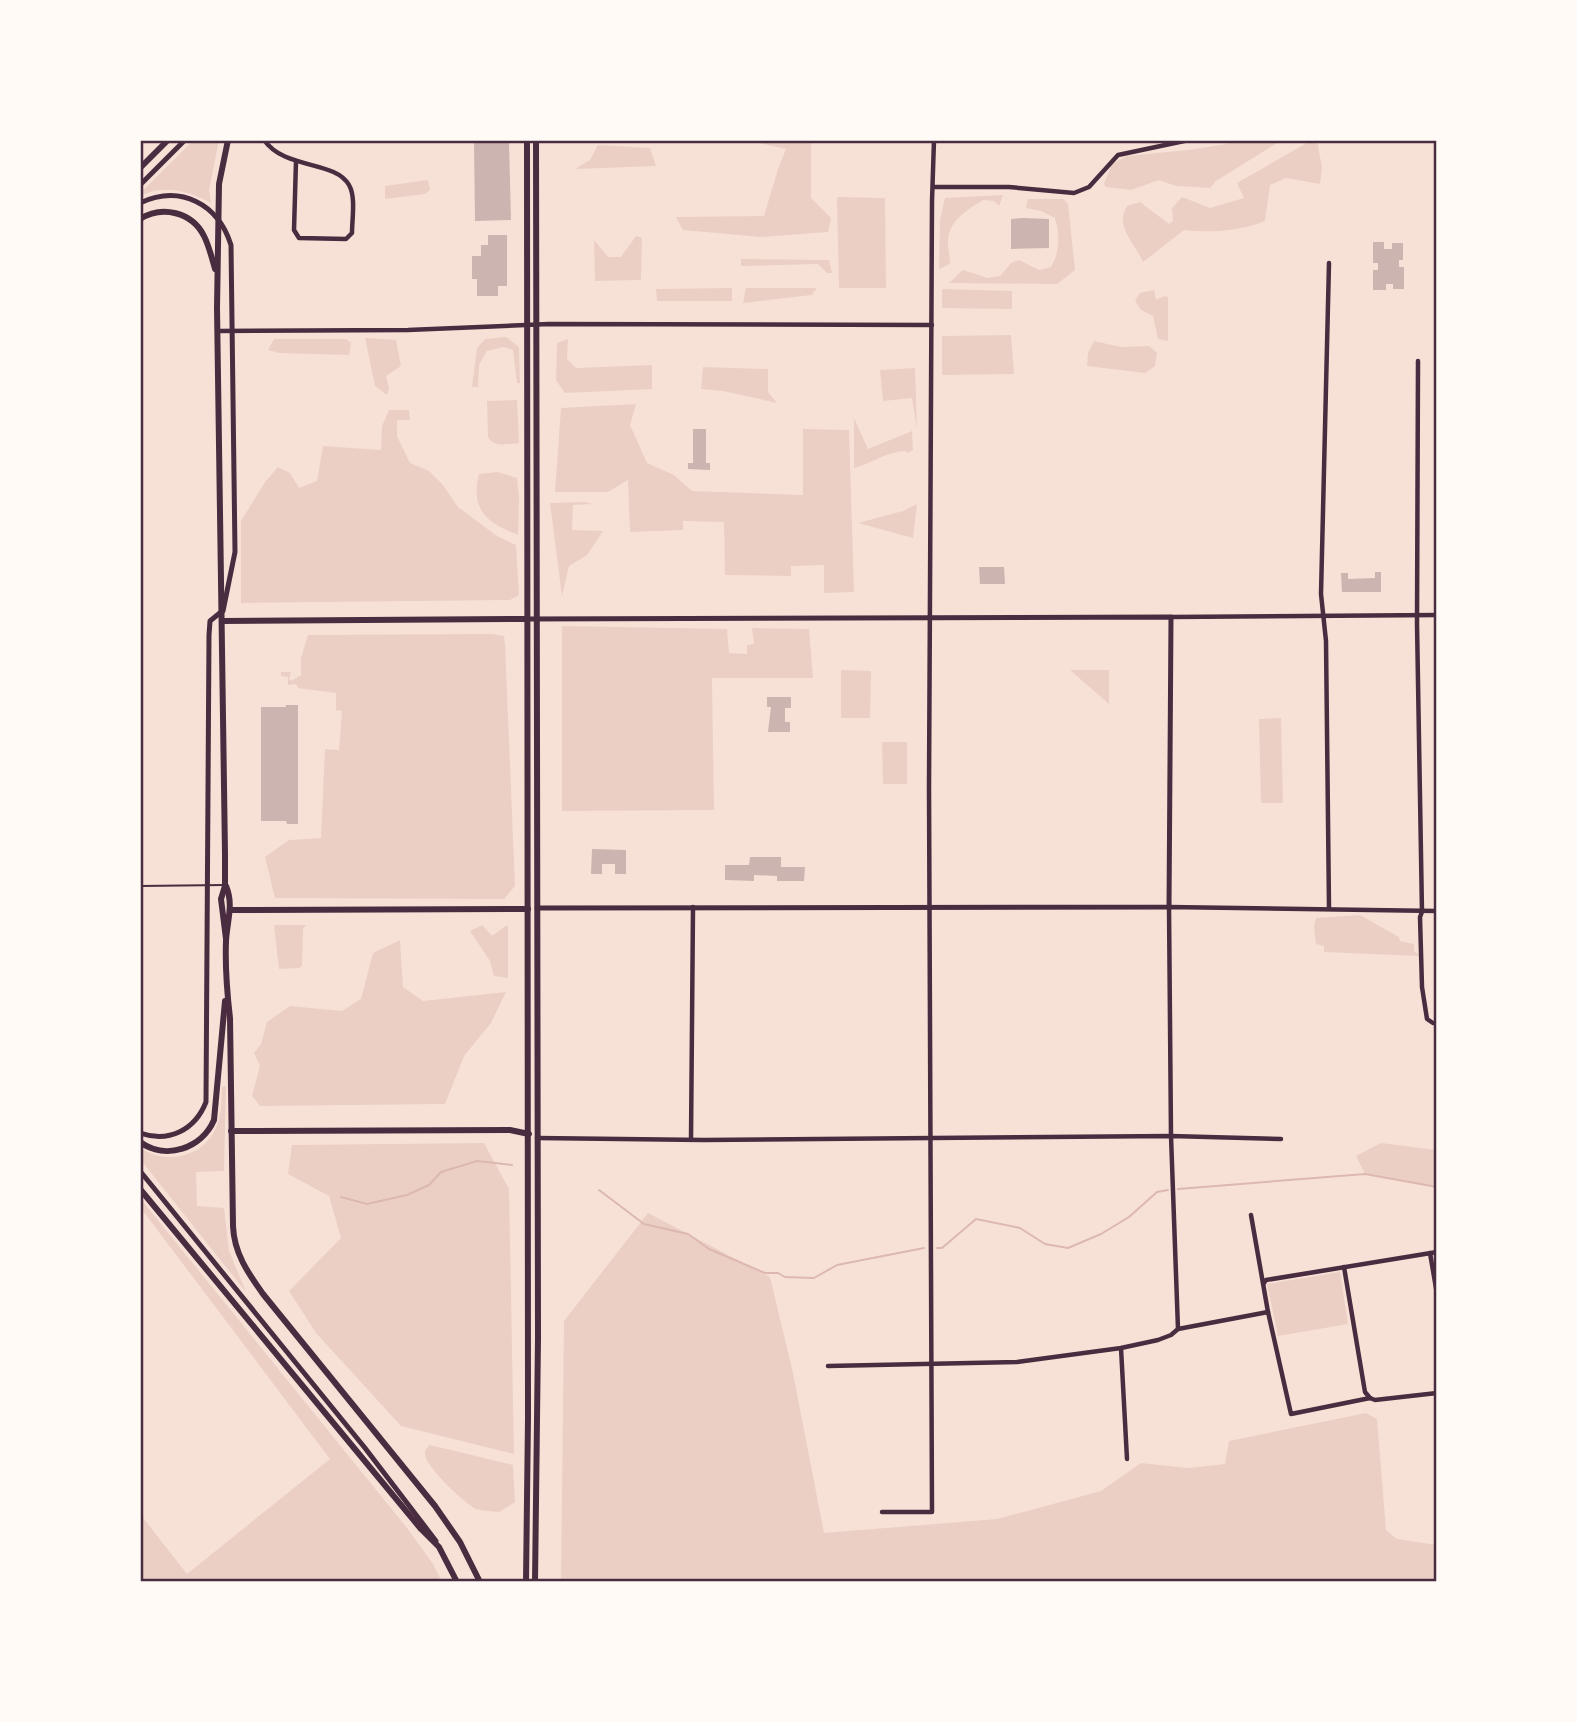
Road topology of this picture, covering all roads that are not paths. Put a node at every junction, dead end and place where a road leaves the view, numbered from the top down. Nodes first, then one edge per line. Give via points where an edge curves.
1 (168, 140) edge
2 (185, 140) edge
3 (228, 140) edge
4 (264, 140) edge
5 (527, 140) edge
6 (536, 140) edge
7 (934, 140) edge
8 (1189, 140) edge
9 (296, 161) junction
10 (140, 168) edge
11 (140, 185) edge
12 (933, 187) junction
13 (140, 203) edge
14 (140, 219) edge
15 (1329, 263) dead end
16 (217, 274) junction
17 (531, 325) junction
18 (932, 326) junction
19 (217, 331) junction
20 (1418, 361) dead end
21 (221, 612) junction
22 (1322, 615) junction
23 (1417, 615) junction
24 (1437, 615) edge
25 (1171, 617) junction
26 (527, 619) junction
27 (537, 619) junction
28 (930, 619) junction
29 (222, 621) junction
30 (140, 886) edge
31 (225, 886) junction
32 (693, 907) junction
33 (930, 907) junction
34 (1169, 907) junction
35 (537, 908) junction
36 (1329, 908) junction
37 (231, 909) junction
38 (527, 909) junction
39 (1437, 911) edge
40 (1422, 912) junction
41 (226, 939) junction
42 (227, 989) junction
43 (1433, 1023) dead end
44 (231, 1131) junction
45 (140, 1133) edge
46 (527, 1133) junction
47 (1171, 1136) junction
48 (537, 1138) junction
49 (930, 1139) junction
50 (1281, 1139) dead end
51 (691, 1140) junction
52 (140, 1142) edge
53 (140, 1171) edge
54 (140, 1189) edge
55 (1251, 1215) dead end
56 (1437, 1252) edge
57 (1430, 1253) junction
58 (1343, 1267) junction
59 (1264, 1284) junction
60 (1437, 1294) edge
61 (1268, 1312) junction
62 (1178, 1329) junction
63 (1121, 1348) junction
64 (931, 1363) junction
65 (828, 1366) dead end
66 (1437, 1393) edge
67 (1370, 1398) junction
68 (1127, 1459) dead end
69 (882, 1512) dead end
70 (439, 1547) junction
71 (457, 1582) edge
72 (480, 1582) edge
73 (526, 1582) edge
74 (535, 1582) edge

1 - 10 main road
2 - 11 street
3 - 16 main road via 219,177
4 - 9 street via 275,152
5 - 17 main road
6 - 17 main road
7 - 12 street
8 - 12 street via 1118,155 1089,187 1074,193
9 - 9 street via 335,172 349,184 350,237 296,235
12 - 18 street
13 - 29 street via 167,195 192,199 216,216 231,245 235,552
14 - 16 main road via 169,212 190,219 203,234
15 - 22 street
16 - 19 main road
17 - 18 street
17 - 19 street
17 - 26 main road
17 - 27 main road
18 - 28 street
19 - 21 main road
20 - 23 street
21 - 29 main road
21 - 45 street via 210,621 206,1102 200,1116 179,1133 157,1137
22 - 23 street
22 - 25 street
22 - 36 street via 1327,669
23 - 24 street
23 - 40 street
25 - 28 street
25 - 34 street
26 - 27 street
26 - 29 main road
26 - 38 main road
27 - 28 street
27 - 35 main road
28 - 33 street
29 - 31 main road
30 - 31 lane
31 - 37 main road
31 - 41 main road via 221,899
32 - 33 street
32 - 35 street
32 - 51 street
33 - 34 street
33 - 49 street
34 - 36 street
34 - 47 street
35 - 38 main road
35 - 48 main road
36 - 40 street
37 - 38 main road
37 - 41 main road
38 - 46 main road
39 - 40 street
40 - 43 street via 1422,987 1427,1019
41 - 42 main road
42 - 44 main road
42 - 52 main road via 214,1120 208,1131 195,1144 176,1150
44 - 46 main road
44 - 72 main road via 234,1234 246,1270 435,1506
46 - 48 main road
46 - 73 main road
47 - 49 street
47 - 50 street
47 - 62 street
48 - 51 street
48 - 74 main road
49 - 51 street
49 - 64 street
53 - 70 street via 365,1448
54 - 70 main road
55 - 59 street
56 - 57 street
57 - 58 street
57 - 60 street
58 - 59 street
58 - 67 street
59 - 61 street
61 - 62 street
61 - 67 street via 1291,1414
62 - 63 street via 1157,1340
63 - 64 street via 1017,1362
63 - 68 street
64 - 65 street
64 - 69 street via 932,1511
66 - 67 street
70 - 71 main road

